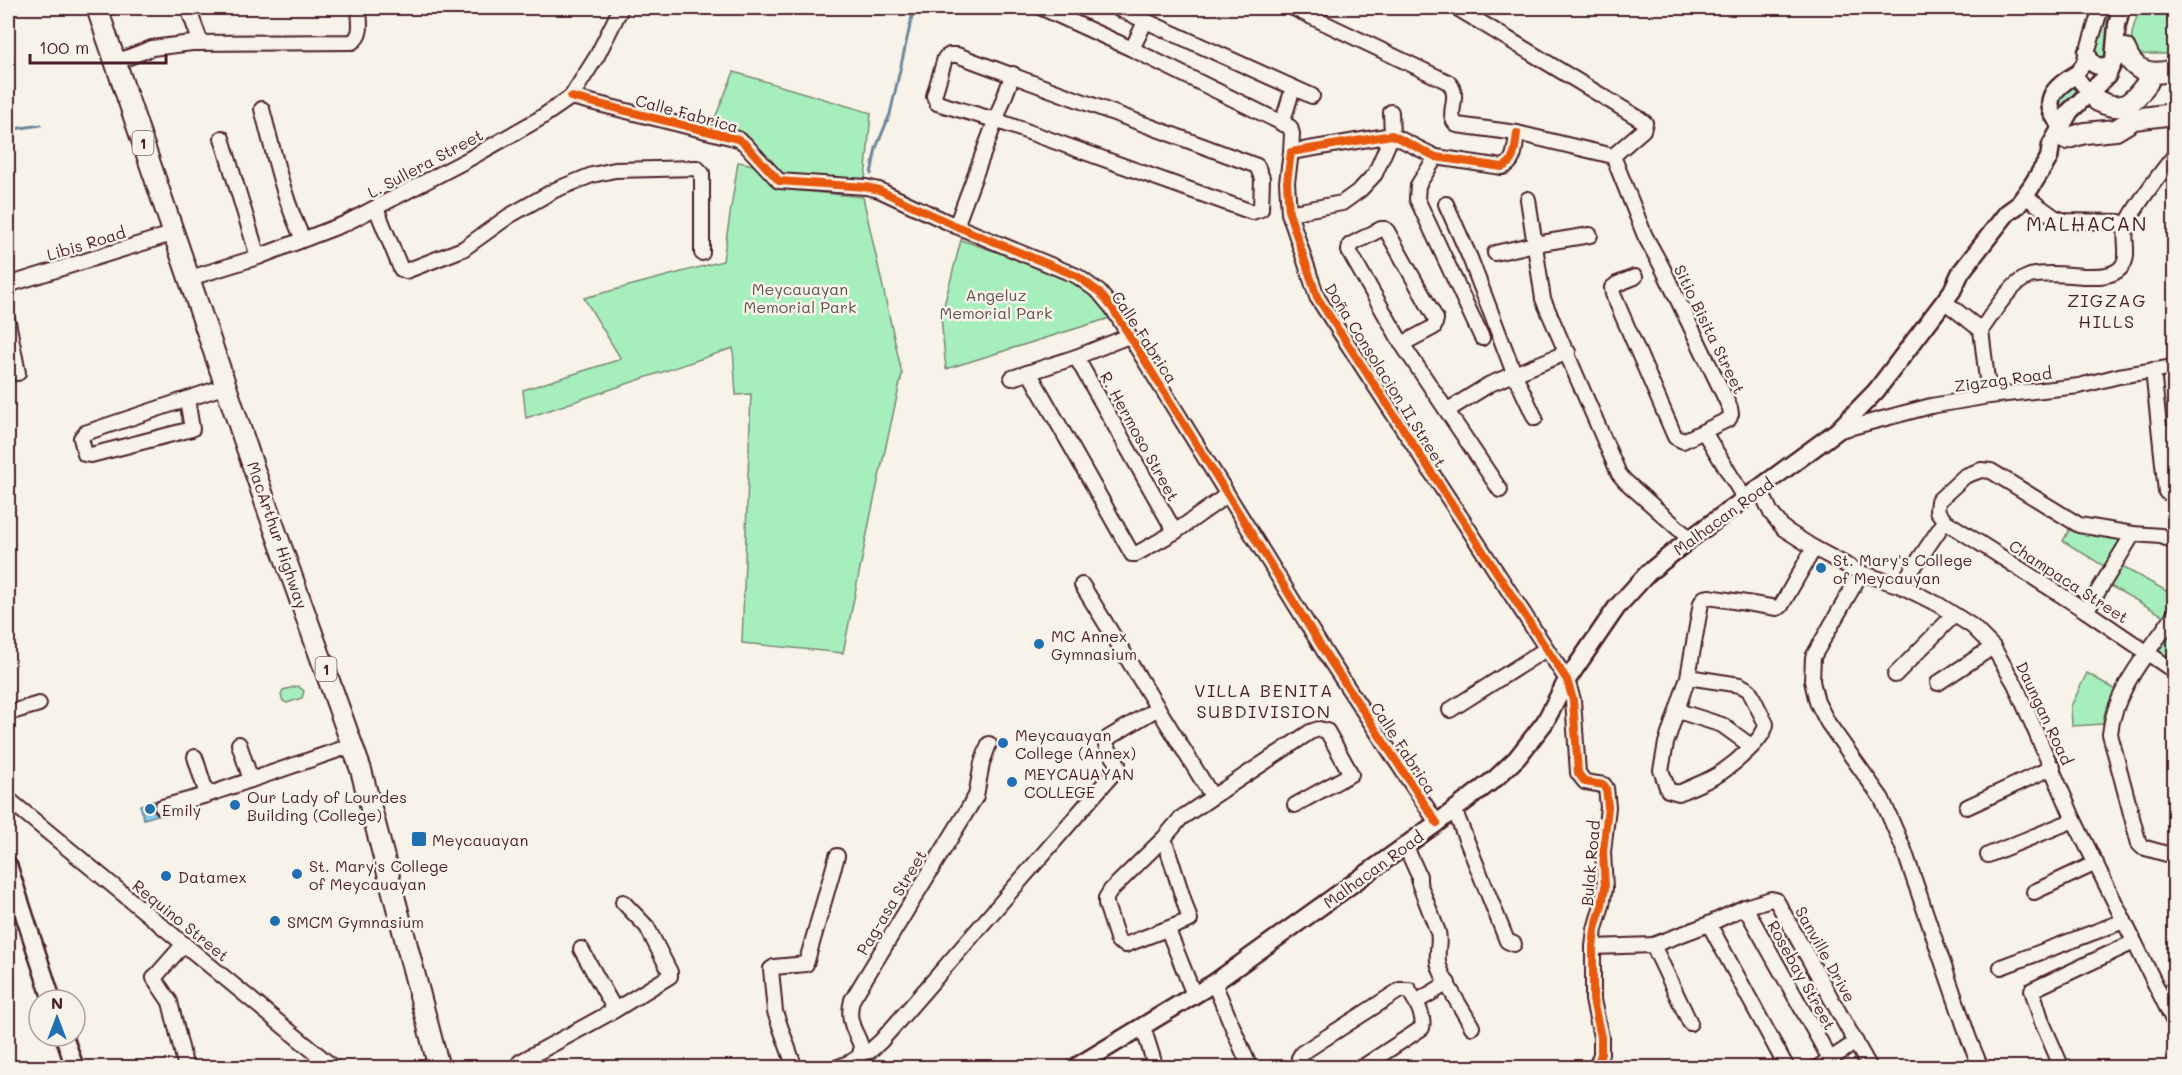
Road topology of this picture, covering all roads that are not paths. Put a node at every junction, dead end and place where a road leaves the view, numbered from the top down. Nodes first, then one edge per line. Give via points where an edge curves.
1 (98, 8) edge
2 (188, 8) edge
3 (359, 8) edge
4 (621, 8) edge
5 (1042, 8) edge
6 (1117, 8) edge
7 (1293, 8) edge
8 (1457, 8) edge
9 (2101, 8) edge
10 (2121, 8) edge
11 (2132, 8) edge
12 (1145, 22) junction
13 (201, 43) junction
14 (1132, 49) junction
15 (2087, 51) junction
16 (2119, 56) junction
17 (116, 62) junction
18 (1013, 74) junction
19 (2075, 75) junction
20 (2161, 75) edge
21 (1293, 88) junction
22 (1312, 96) dead end
23 (571, 97) junction
24 (2097, 98) junction
25 (262, 109) dead end
26 (1391, 112) dead end
27 (2175, 114) edge
28 (995, 120) junction
29 (1282, 124) junction
30 (2125, 124) junction
31 (2063, 132) junction
32 (1518, 133) junction
33 (1392, 135) junction
34 (222, 138) dead end
35 (1291, 152) junction
36 (1436, 156) junction
37 (1613, 156) junction
38 (2175, 156) edge
39 (1528, 199) dead end
40 (2022, 200) junction
41 (1446, 204) dead end
42 (376, 208) junction
43 (1289, 213) junction
44 (956, 226) junction
45 (2126, 226) junction
46 (175, 233) junction
47 (1590, 235) dead end
48 (303, 239) junction
49 (1535, 244) junction
50 (702, 253) dead end
51 (1495, 253) dead end
52 (258, 256) junction
53 (1635, 277) dead end
54 (190, 278) junction
55 (8, 287) edge
56 (1948, 296) junction
57 (8, 322) edge
58 (1981, 330) junction
59 (1129, 336) junction
60 (1482, 338) dead end
61 (1402, 344) junction
62 (1568, 352) junction
63 (1076, 357) junction
64 (2175, 367) edge
65 (2153, 370) junction
66 (1029, 372) junction
67 (18, 373) dead end
68 (1514, 373) junction
69 (1012, 378) dead end
70 (226, 386) junction
71 (1989, 396) junction
72 (187, 399) junction
73 (1448, 410) junction
74 (1535, 418) dead end
75 (1837, 431) junction
76 (1704, 432) junction
77 (2175, 432) edge
78 (2160, 434) junction
79 (1760, 489) junction
80 (1500, 490) dead end
81 (2166, 492) dead end
82 (1227, 495) junction
83 (1745, 499) junction
84 (1945, 521) junction
85 (1174, 532) junction
86 (2133, 534) junction
87 (1690, 539) junction
88 (2175, 541) edge
89 (1814, 548) junction
90 (1862, 573) junction
91 (1082, 585) dead end
92 (1901, 586) junction
93 (2086, 611) junction
94 (1954, 615) junction
95 (2175, 615) edge
96 (1993, 647) junction
97 (1546, 650) junction
98 (2148, 653) junction
99 (2175, 671) edge
100 (1895, 675) dead end
101 (1688, 677) junction
102 (1567, 680) junction
103 (1938, 683) dead end
104 (39, 704) dead end
105 (1158, 708) junction
106 (1450, 710) dead end
107 (1678, 711) junction
108 (8, 713) edge
109 (239, 744) dead end
110 (989, 744) dead end
111 (353, 745) junction
112 (1751, 746) junction
113 (195, 757) dead end
114 (2053, 767) junction
115 (250, 780) junction
116 (207, 795) junction
117 (1212, 796) junction
118 (8, 799) edge
119 (1295, 805) dead end
120 (162, 807) dead end
121 (1967, 807) dead end
122 (1454, 809) junction
123 (2074, 820) junction
124 (1437, 823) junction
125 (1164, 838) junction
126 (1401, 848) junction
127 (1988, 855) dead end
128 (837, 856) dead end
129 (2175, 856) edge
130 (2096, 863) junction
131 (8, 865) edge
132 (2034, 891) dead end
133 (8, 894) edge
134 (623, 902) dead end
135 (1745, 907) junction
136 (22, 910) junction
137 (2124, 921) junction
138 (1709, 924) junction
139 (1168, 930) junction
140 (2134, 942) junction
141 (184, 944) junction
142 (1514, 944) dead end
143 (1653, 945) junction
144 (1593, 947) junction
145 (581, 949) dead end
146 (2001, 967) dead end
147 (1214, 983) junction
148 (1448, 983) junction
149 (48, 988) edge
150 (1194, 995) junction
151 (1416, 1002) junction
152 (615, 1010) junction
153 (2175, 1022) edge
154 (1690, 1023) dead end
155 (1143, 1027) junction
156 (1472, 1027) dead end
157 (1856, 1042) junction
158 (68, 1048) edge
159 (861, 1053) junction
160 (1832, 1063) edge
161 (75, 1068) edge
162 (186, 1068) edge
163 (334, 1068) edge
164 (439, 1068) edge
165 (516, 1068) edge
166 (795, 1068) edge
167 (836, 1068) edge
168 (1074, 1068) edge
169 (1156, 1068) edge
170 (1250, 1068) edge
171 (1304, 1068) edge
172 (1361, 1068) edge
173 (1596, 1068) edge
174 (1787, 1068) edge
175 (1817, 1068) edge
176 (1870, 1068) edge
177 (1981, 1068) edge
178 (2062, 1068) edge

1 - 17 highway, MacArthur Highway / 1
2 - 13 street
3 - 13 street via 360,33 352,42
4 - 23 street, L. Sullera Street
5 - 14 street
6 - 12 street
7 - 32 street via 1448,82 1454,87 1452,116 1457,125
8 - 37 street via 1645,123 1643,130
9 - 15 street
10 - 16 main road, Malhacan Road via 2117,20
11 - 16 main road, Malhacan Road
12 - 14 street
12 - 21 street
13 - 17 street via 152,48
14 - 29 street
15 - 16 main road via 2095,66 2104,67
15 - 19 street
16 - 20 highway
16 - 24 main road, Malhacan Road via 2125,61 2121,74
17 - 46 highway, MacArthur Highway / 1
18 - 28 street
18 - 28 street via 957,55 945,58 934,96 937,103
18 - 28 street via 1257,166 1262,178 1261,209 1252,213
19 - 24 street
19 - 31 main road via 2058,85 2052,95 2053,113
20 - 24 highway via 2125,106 2109,106
21 - 22 street
21 - 29 street
23 - 42 street, L. Sullera Street via 539,119
23 - 44 street, Calle Fabrica via 738,138 779,182 873,188
24 - 30 highway via 2108,118
24 - 31 main road, Malhacan Road
25 - 48 street
26 - 33 street
27 - 30 highway via 2134,119
28 - 44 street
29 - 35 street via 1292,134
30 - 31 highway via 2116,130
31 - 40 main road, Malhacan Road via 2059,150 2049,158
32 - 36 street via 1513,160 1502,167
32 - 37 street
33 - 35 street
33 - 36 street
33 - 43 street via 1375,174 1360,190 1342,203
34 - 52 street
35 - 43 street, Doña Consolacion II Street via 1287,182
36 - 60 street via 1418,185 1417,199
37 - 76 street, Sitio Bisita Street via 1645,236 1730,408 1729,419
38 - 45 street
39 - 49 street
40 - 45 street via 2065,221 2119,222
40 - 56 main road, Malhacan Road via 2007,213 1961,272
41 - 68 street
42 - 48 street, L. Sullera Street
42 - 50 street via 401,269 406,272 463,249 509,216 592,174 697,168 702,173
43 - 97 street, Doña Consolacion II Street via 1317,297
44 - 59 street, Calle Fabrica via 1082,279 1108,302
45 - 58 street via 2127,256 2114,273 2026,278 2007,294
46 - 54 highway, MacArthur Highway / 1
46 - 55 street, Libis Road
47 - 49 street
48 - 52 street, L. Sullera Street
49 - 51 street
49 - 62 street via 1543,299
52 - 54 street, L. Sullera Street
53 - 76 street via 1617,284 1612,288 1613,294 1675,437 1683,441
54 - 70 highway, MacArthur Highway / 1
56 - 58 street
56 - 75 main road, Malhacan Road via 1876,391
57 - 67 street
58 - 71 street
59 - 63 street
59 - 82 street, Calle Fabrica
61 - 61 street via 1349,248 1381,229 1387,231 1436,319 1434,327
61 - 73 street
62 - 68 street
62 - 87 street via 1619,474
63 - 66 street
63 - 85 street, R. Hermoso Street
64 - 65 street, Zigzag Road
65 - 71 street, Zigzag Road via 2079,387
65 - 78 street
66 - 69 street
66 - 85 street via 1129,551 1136,554
68 - 73 street
68 - 74 street
70 - 72 street
70 - 111 highway, MacArthur Highway / 1
71 - 75 street, Zigzag Road via 1931,406
72 - 72 street via 86,433 81,438 86,454 192,429
73 - 80 street
75 - 79 main road, Malhacan Road
76 - 83 street
77 - 78 street
78 - 81 street
79 - 83 main road, Malhacan Road
79 - 89 street, Daungan Road via 1784,529
82 - 85 street
82 - 124 street, Calle Fabrica
83 - 87 main road, Malhacan Road
84 - 86 street via 1936,512 1938,501 1965,476 1981,470 1991,471 2079,525
84 - 92 street
84 - 93 street, Champaca Street
86 - 88 street
86 - 93 street
87 - 102 main road, Malhacan Road via 1648,573 1617,607
89 - 90 street, Daungan Road
89 - 101 street via 1777,608 1704,598
90 - 92 street, Daungan Road
90 - 177 street via 1813,657 1812,681 1817,702 1882,799 1904,850
91 - 105 street
92 - 94 street, Daungan Road
93 - 98 street, Champaca Street
94 - 96 street, Daungan Road
94 - 100 street
95 - 98 street
96 - 103 street
96 - 114 street, Daungan Road via 2015,684
97 - 102 street, Doña Consolacion II Street
97 - 106 street
98 - 99 street, Champaca Street
98 - 129 street via 2119,697 2110,734 2139,844
101 - 107 street
101 - 112 street via 1740,685 1749,690 1766,724 1763,734
102 - 122 main road, Malhacan Road via 1545,722 1517,758
102 - 144 street, Bulak Road via 1574,700 1578,773 1585,782 1604,785 1608,796 1603,852 1605,888
104 - 108 street
105 - 117 street
105 - 159 street via 1108,738 1106,745 1118,766 1110,777 881,1041
107 - 112 street via 1722,725
107 - 112 street via 1662,760 1668,790 1679,793 1722,772
109 - 115 street
110 - 159 street, Pag-asa Street via 976,796 852,1000 849,1012
111 - 115 street
111 - 164 highway, MacArthur Highway / 1
113 - 116 street
114 - 121 street
114 - 123 street, Daungan Road
115 - 116 street
116 - 120 street
117 - 119 street via 1310,732 1327,731 1350,774
117 - 125 street via 1181,818
118 - 141 street, Requino Street
122 - 124 main road, Malhacan Road
122 - 142 street via 1508,941
123 - 127 street
123 - 130 street, Daungan Road
124 - 126 main road, Malhacan Road
125 - 139 street via 1191,919
125 - 139 street via 1111,890 1106,904 1121,944
126 - 147 main road, Malhacan Road
126 - 148 street via 1419,876 1440,940 1439,967
128 - 166 street via 806,964 771,969 775,1012
130 - 132 street
130 - 137 street, Daungan Road
131 - 136 main road
133 - 136 street
134 - 152 street via 647,927 670,976
135 - 138 street, Sanville Drive
135 - 157 street, Sanville Drive via 1771,899 1780,903
135 - 160 street, Rosebay Street
136 - 149 main road
137 - 140 street, Daungan Road
137 - 146 street
138 - 143 street, Sanville Drive
138 - 174 street
139 - 150 street
140 - 153 street, Daungan Road
140 - 178 street via 2032,990
141 - 162 street via 154,978 170,1002
141 - 163 street, Requino Street
143 - 144 street, Sanville Drive
143 - 154 street
144 - 173 street, Bulak Road via 1593,1000 1601,1037
145 - 152 street
147 - 150 main road, Malhacan Road
147 - 170 street
148 - 151 street
148 - 156 street
150 - 155 main road, Malhacan Road
151 - 171 street via 1409,990 1400,990 1302,1053 1299,1058
151 - 172 street via 1422,1028
152 - 165 street via 520,1062
155 - 168 main road, Malhacan Road
155 - 169 street
157 - 160 street
157 - 176 street, Sanville Drive
158 - 161 main road
159 - 167 street
160 - 175 street

